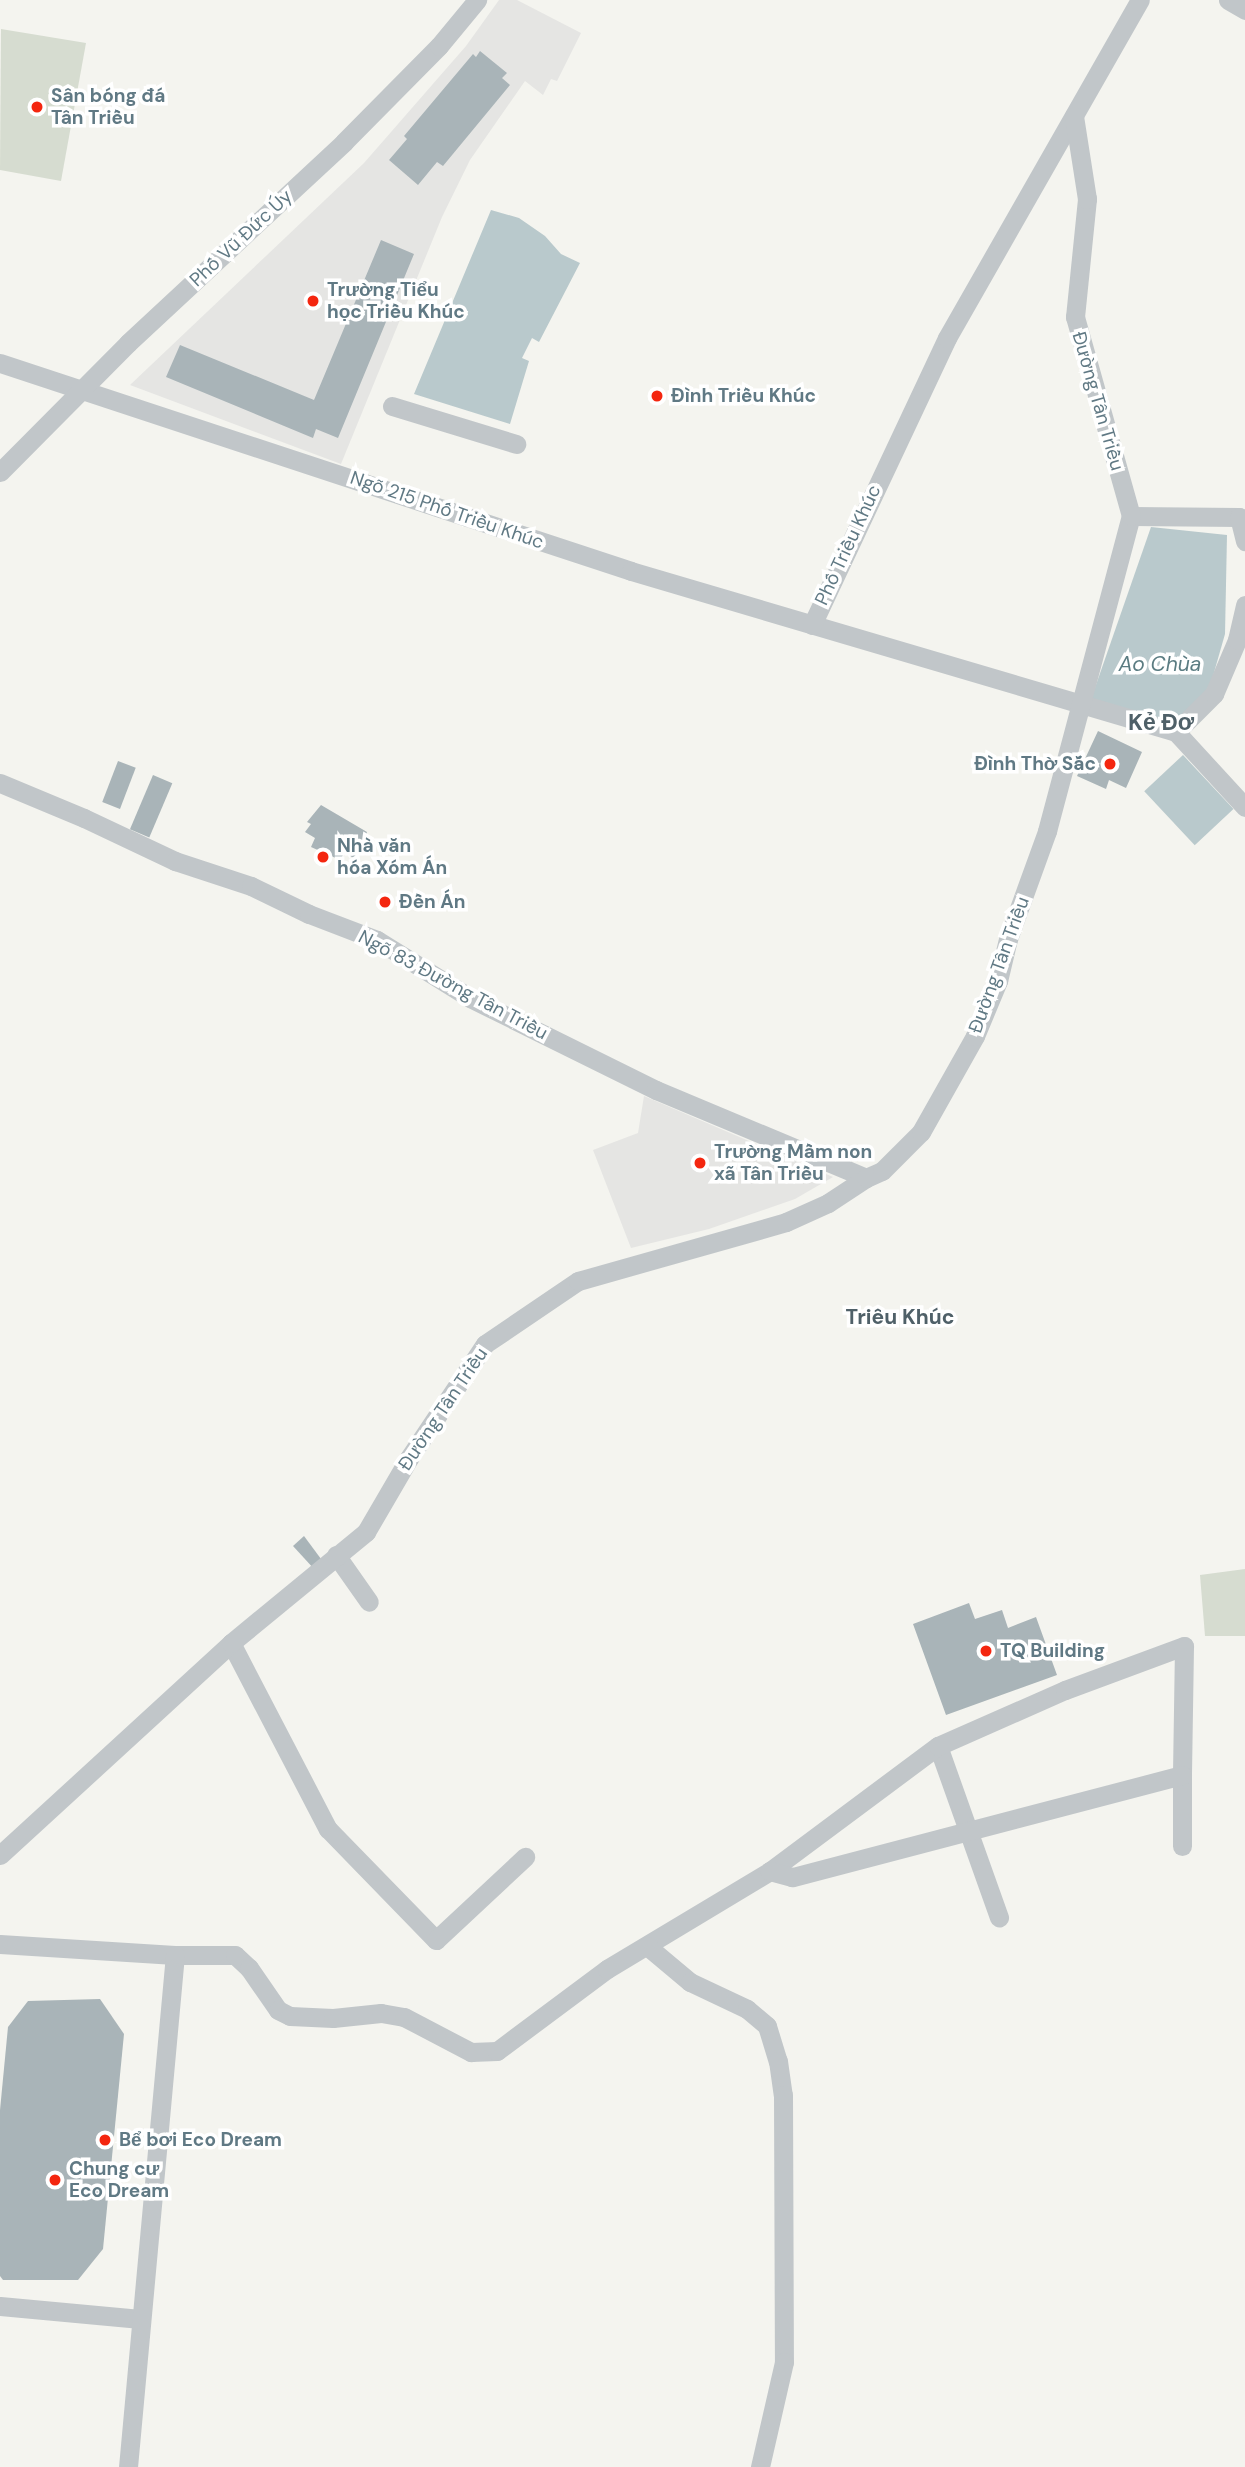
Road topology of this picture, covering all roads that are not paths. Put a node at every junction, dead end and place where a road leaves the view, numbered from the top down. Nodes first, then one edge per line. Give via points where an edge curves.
1 (477, 0) edge
2 (1140, 0) edge
3 (1228, 0) edge
4 (1245, 10) edge
5 (1074, 116) junction
6 (0, 363) edge
7 (83, 392) junction
8 (393, 406) dead end
9 (516, 444) dead end
10 (0, 472) edge
11 (1131, 516) junction
12 (1245, 541) edge
13 (1245, 604) edge
14 (812, 625) junction
15 (1081, 703) junction
16 (1176, 732) junction
17 (0, 783) edge
18 (1245, 807) edge
19 (866, 1178) junction
20 (336, 1555) junction
21 (369, 1601) dead end
22 (231, 1643) junction
23 (938, 1746) junction
24 (1182, 1775) junction
25 (967, 1831) junction
26 (1182, 1846) dead end
27 (0, 1855) edge
28 (525, 1857) dead end
29 (770, 1871) junction
30 (999, 1917) dead end
31 (0, 1944) edge
32 (647, 1946) junction
33 (175, 1955) junction
34 (0, 2306) edge
35 (140, 2319) junction
36 (128, 2467) edge
37 (760, 2467) edge

1 - 7 street, Phố Vũ Đức Úy via 370,116 128,343
2 - 5 street
3 - 4 street
5 - 11 street, Đường Tân Triều via 1087,199 1075,317
5 - 14 street, Phố Triều Khúc via 947,338
6 - 7 street, Ngõ 215 Phố Triều Khúc
7 - 10 street, Phố Vũ Đức Úy
7 - 14 street, Ngõ 215 Phố Triều Khúc via 631,571
8 - 9 street
11 - 12 street via 1240,517
11 - 15 street, Đường Tân Triều
13 - 16 street via 1237,640 1214,694
14 - 15 street, Phố Triều Khúc
15 - 16 street, Phố Triều Khúc
15 - 19 street, Đường Tân Triều via 1047,831 975,1036 921,1132 895,1161
16 - 18 street
17 - 19 street, Ngõ 83 Đường Tân Triều via 175,861 251,886 377,940 470,998 656,1090
19 - 20 street, Đường Tân Triều via 786,1223 578,1280 485,1344 366,1532
20 - 21 street
20 - 22 street, Đường Tân Triều
22 - 27 street, Đường Tân Triều
22 - 28 street via 328,1829 436,1940
23 - 24 street via 1065,1690 1184,1646
23 - 25 street
23 - 29 street
24 - 25 street
24 - 26 street
25 - 29 street via 792,1877
25 - 30 street
29 - 32 street
31 - 33 street
32 - 33 street via 607,1969 497,2051 471,2052 404,2017 381,2013 290,2016 278,2010 249,1968 234,1955
32 - 37 street via 690,1982 747,2009 767,2026 778,2061 783,2095 784,2362
33 - 35 street
34 - 35 street
35 - 36 street

